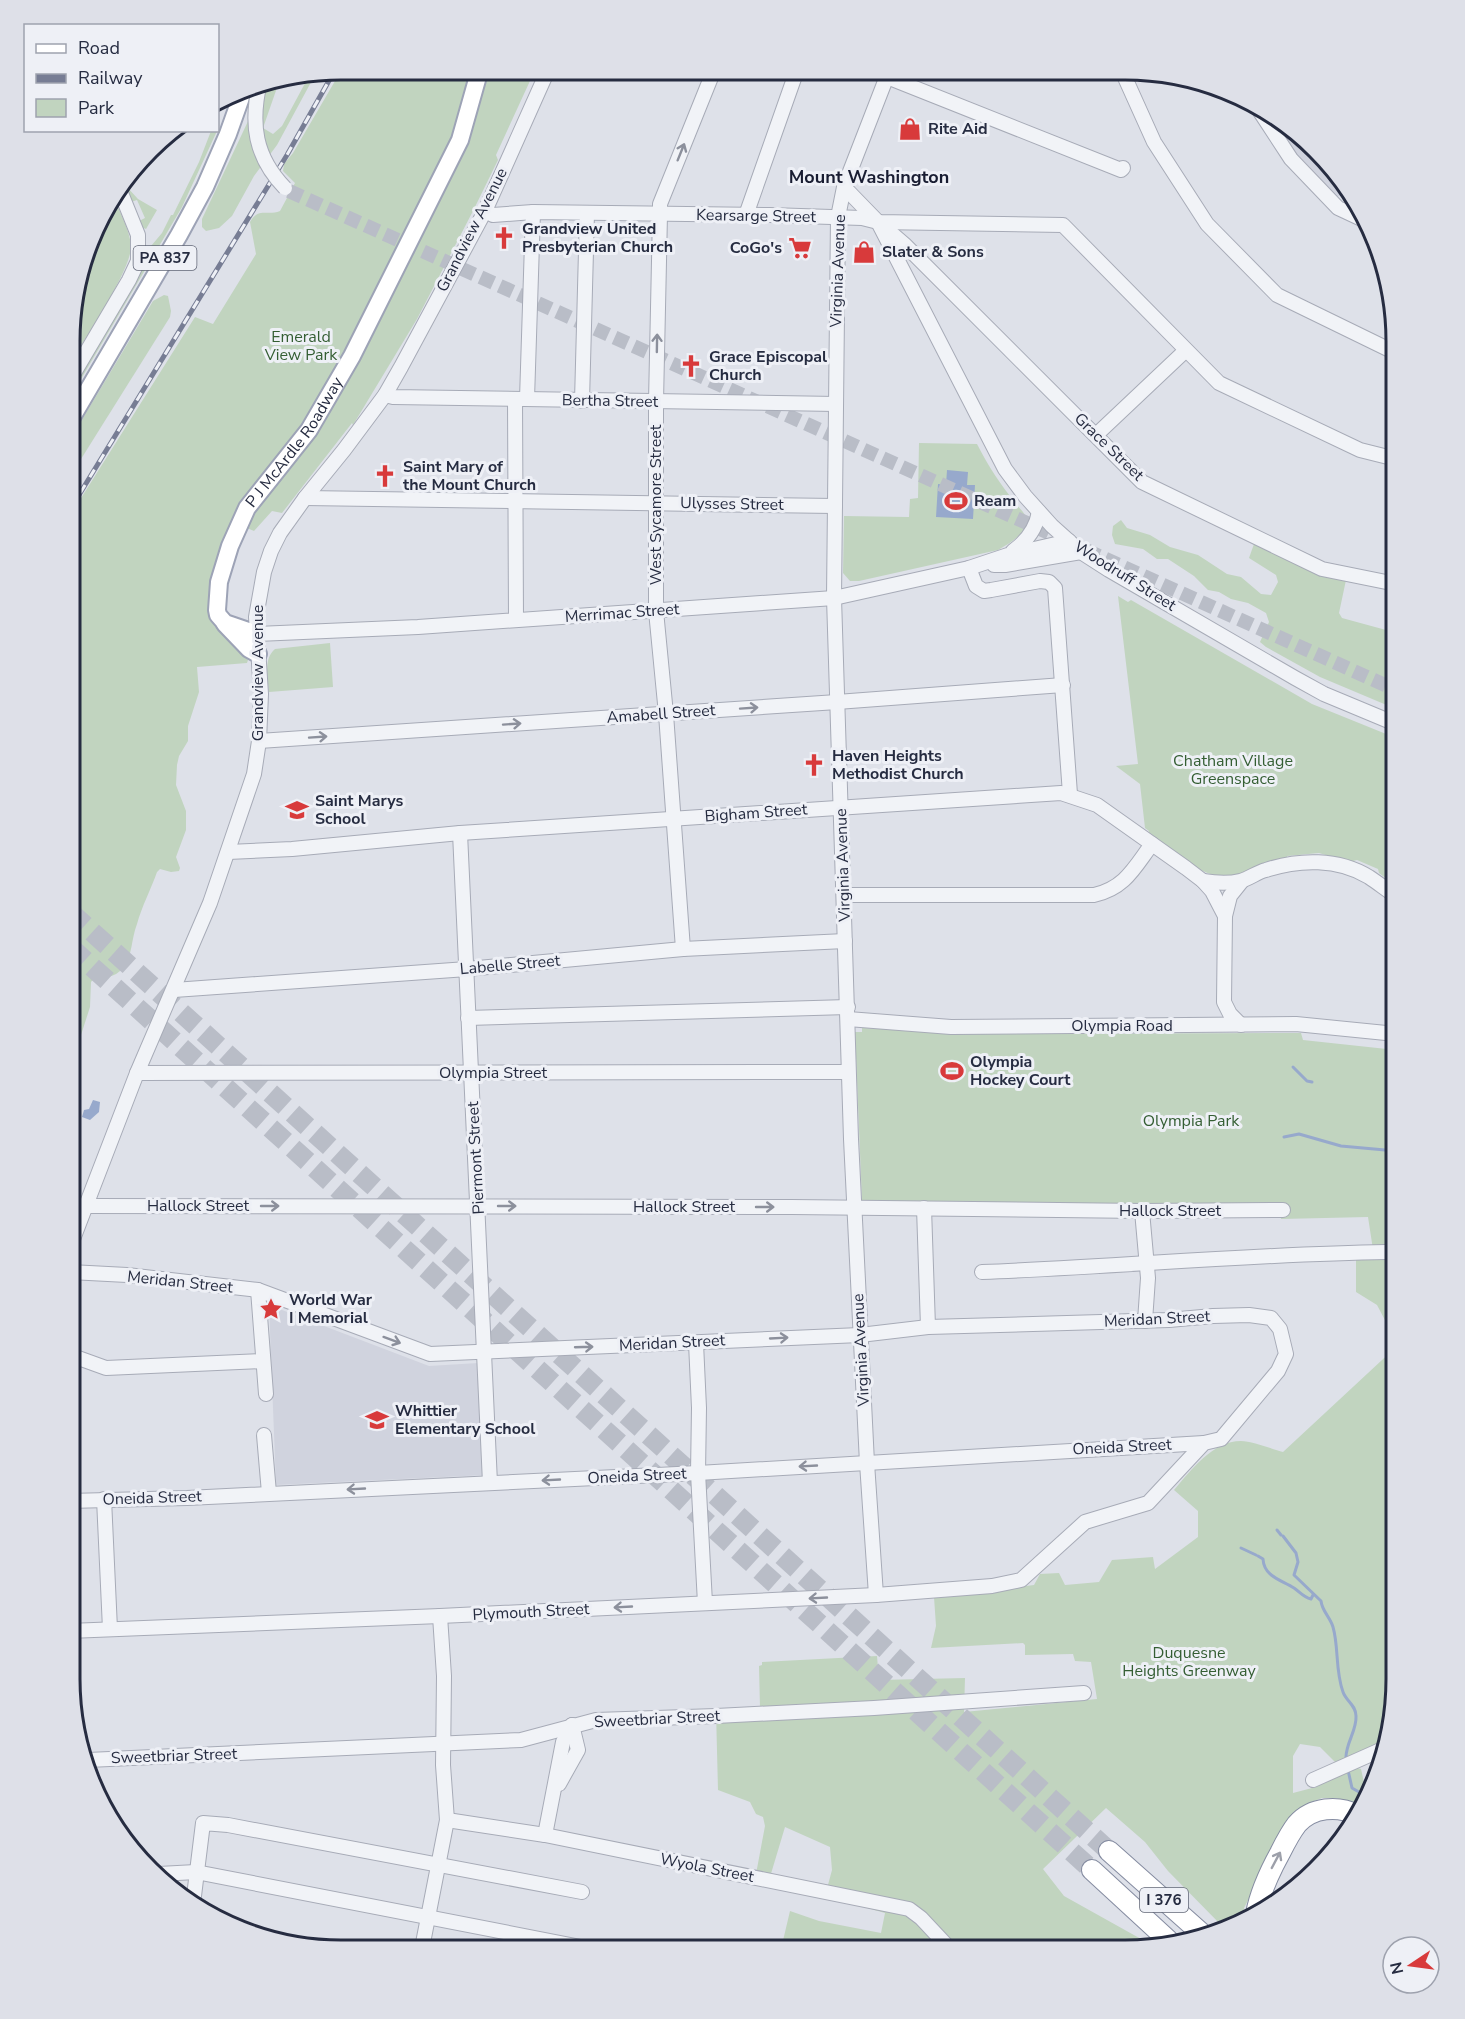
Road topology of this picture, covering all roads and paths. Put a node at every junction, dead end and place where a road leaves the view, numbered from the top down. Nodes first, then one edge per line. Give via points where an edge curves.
1 (477, 80) edge
2 (544, 80) edge
3 (710, 80) edge
4 (793, 80) edge
5 (886, 80) edge
6 (903, 80) edge
7 (1126, 80) edge
8 (258, 93) edge
9 (240, 99) edge
10 (1268, 123) edge
11 (1122, 169) dead end
12 (844, 187) junction
13 (287, 189) tunnel mouth
14 (123, 198) edge
15 (485, 211) junction
16 (533, 212) junction
17 (587, 213) junction
18 (660, 214) junction
19 (746, 215) junction
20 (1354, 215) edge
21 (838, 217) junction
22 (878, 222) junction
23 (1386, 348) edge
24 (1185, 351) junction
25 (80, 363) edge
26 (385, 395) junction
27 (521, 399) junction
28 (582, 401) junction
29 (656, 402) junction
30 (80, 404) edge
31 (836, 404) junction
32 (1096, 435) junction
33 (1386, 456) edge
34 (304, 498) junction
35 (515, 502) junction
36 (657, 502) junction
37 (835, 506) junction
38 (1039, 512) junction
39 (1069, 542) junction
40 (1081, 552) junction
41 (1008, 555) junction
42 (976, 566) junction
43 (1386, 582) edge
44 (834, 598) junction
45 (656, 610) junction
46 (516, 620) junction
47 (225, 623) junction
48 (257, 634) junction
49 (258, 654) junction
50 (1063, 685) junction
51 (837, 702) junction
52 (666, 714) junction
53 (1386, 720) edge
54 (259, 741) junction
55 (1070, 794) junction
56 (840, 807) junction
57 (673, 818) junction
58 (460, 833) junction
59 (1152, 844) junction
60 (228, 852) junction
61 (1203, 881) junction
62 (1242, 881) junction
63 (1386, 889) edge
64 (845, 895) junction
65 (1225, 916) junction
66 (845, 941) junction
67 (683, 950) junction
68 (467, 969) junction
69 (174, 990) junction
70 (1224, 1002) junction
71 (848, 1013) junction
72 (468, 1018) junction
73 (1205, 1025) junction
74 (1240, 1025) junction
75 (1386, 1033) edge
76 (848, 1072) junction
77 (137, 1073) junction
78 (471, 1073) junction
79 (85, 1206) junction
80 (478, 1206) junction
81 (854, 1208) junction
82 (924, 1208) junction
83 (1283, 1210) dead end
84 (1142, 1211) junction
85 (80, 1220) edge
86 (1386, 1252) dead end
87 (1147, 1264) junction
88 (982, 1272) dead end
89 (80, 1273) edge
90 (258, 1290) junction
91 (1145, 1321) junction
92 (927, 1327) junction
93 (861, 1335) junction
94 (696, 1343) junction
95 (484, 1352) junction
96 (80, 1359) edge
97 (263, 1361) junction
98 (266, 1394) dead end
99 (264, 1435) dead end
100 (1204, 1443) junction
101 (867, 1463) junction
102 (698, 1473) junction
103 (490, 1483) junction
104 (269, 1493) junction
105 (104, 1499) junction
106 (80, 1500) edge
107 (876, 1595) junction
108 (705, 1603) junction
109 (440, 1616) junction
110 (110, 1629) junction
111 (80, 1630) edge
112 (1084, 1693) dead end
113 (572, 1725) junction
114 (444, 1744) junction
115 (1375, 1752) edge
116 (92, 1760) edge
117 (1313, 1780) dead end
118 (1349, 1812) edge
119 (447, 1820) junction
120 (545, 1835) junction
121 (1109, 1851) tunnel mouth
122 (439, 1866) junction
123 (1092, 1870) tunnel mouth
124 (196, 1872) junction
125 (167, 1874) edge
126 (582, 1892) dead end
127 (194, 1894) edge
128 (1260, 1902) edge
129 (428, 1917) junction
130 (1197, 1929) edge
131 (1164, 1936) edge
132 (424, 1940) edge
133 (549, 1940) edge
134 (942, 1940) edge

1 - 47 main road, P J McArdle Roadway via 460,140 352,356 309,430 247,508 234,536 219,582 217,610
2 - 15 street, Grandview Avenue
18 -> 3 street, West Sycamore Street via 660,204
4 - 19 street
5 - 12 street, Virginia Avenue
6 - 11 street
7 - 23 street via 1154,142 1207,224 1277,295
8 - 13 street, bridge via 257,139 268,167
9 - 30 main road, PA 837 via 205,187
10 - 20 street via 1291,159 1338,208
12 - 21 street, Virginia Avenue
12 - 22 street, Woodruff Street
14 - 25 street via 138,235 138,261
15 - 16 street, Kearsarge Street via 493,215
15 - 26 street, Grandview Avenue
16 - 17 street, Kearsarge Street
16 - 27 street
17 - 18 street, Kearsarge Street
17 - 28 street
18 - 19 street, Kearsarge Street
29 -> 18 street, West Sycamore Street
19 - 21 street, Kearsarge Street
21 - 22 street, Kearsarge Street
21 - 31 street, Virginia Avenue
22 - 24 street, Kearsarge Street via 1063,225
22 - 32 street, Grace Street
22 - 38 street, Woodruff Street via 997,455
24 - 32 street
24 - 33 street via 1219,383 1360,450
26 - 27 street, Bertha Street
26 - 34 street, Grandview Avenue
27 - 28 street, Bertha Street
27 - 35 street
28 - 29 street, Bertha Street
29 - 31 street, Bertha Street
29 - 36 street, West Sycamore Street
31 - 37 street, Virginia Avenue
32 - 43 street, Grace Street via 1142,482 1322,569
34 - 35 street, Ulysses Street
34 - 48 street, Grandview Avenue via 271,551 260,588
35 - 36 street, Ulysses Street
35 - 46 street
36 - 37 street, Ulysses Street
36 - 45 street, West Sycamore Street
37 - 44 street, Virginia Avenue
38 - 39 street, Woodruff Street
38 - 41 street via 1026,541
39 - 40 street, Woodruff Street
39 - 41 street, Merrimac Street
40 - 42 street, Merrimac Street
40 - 53 street, Woodruff Street via 1324,694
41 - 42 street, Merrimac Street
42 - 44 street, Merrimac Street
42 - 50 street via 976,586 984,591 1040,581 1052,585
44 - 45 street, Merrimac Street
44 - 51 street, Virginia Avenue
45 - 46 street, Merrimac Street
45 - 52 street, West Sycamore Street
46 - 48 street, Merrimac Street
47 - 48 main road
47 - 49 main road
48 - 49 street, Grandview Avenue
49 - 54 street, Grandview Avenue
50 - 51 street, Amabell Street
50 - 55 street
52 -> 51 street, Amabell Street
51 - 56 street, Virginia Avenue
54 -> 52 street, Amabell Street
52 - 57 street, West Sycamore Street
54 - 60 street, Grandview Avenue via 254,774
55 - 56 street, Bigham Street
55 - 59 street, Bigham Street via 1097,805
56 - 57 street, Bigham Street
56 - 64 street, Virginia Avenue
57 - 58 street, Bigham Street
57 - 67 street, West Sycamore Street
58 - 60 street, Bigham Street
58 - 68 street, Piermont Street
59 - 61 street, Bigham Street
59 - 64 street via 1124,882 1094,895
60 - 69 street, Grandview Avenue
61 - 62 street
61 - 65 street, Bigham Street
62 - 63 street via 1279,866 1313,861 1365,875
62 - 65 street via 1230,897
64 - 66 street, Virginia Avenue
65 - 70 street
66 - 67 street, Labelle Street
66 - 71 street, Virginia Avenue
67 - 68 street, Labelle Street
68 - 69 street, Labelle Street
68 - 72 street, Piermont Street
69 - 77 street, Grandview Avenue
70 - 73 street via 1218,1014
70 - 74 street
71 - 72 street, Olympia Road
71 - 73 street, Olympia Road via 951,1027
71 - 76 street, Virginia Avenue
72 - 78 street, Piermont Street
73 - 74 street, Olympia Road
74 - 75 street, Olympia Road via 1296,1024
76 - 78 street, Olympia Street
76 - 81 street, Virginia Avenue
77 - 78 street, Olympia Street
77 - 79 street, Grandview Avenue
78 - 80 street, Piermont Street
79 -> 80 street, Hallock Street
79 - 85 street, Grandview Avenue
80 -> 81 street, Hallock Street
80 - 95 street, Piermont Street
81 - 82 street, Hallock Street
81 - 93 street, Virginia Avenue
82 - 84 street, Hallock Street
82 - 92 street
83 - 84 street, Hallock Street
84 - 87 street
86 - 87 street
87 - 88 street
87 - 91 street
89 - 90 street, Meridan Street
90 -> 95 street, Meridan Street via 430,1354
90 - 97 street
91 - 92 street, Meridan Street
91 - 100 street, Meridan Street via 1263,1316 1271,1318 1281,1329 1286,1354 1278,1371 1221,1439
92 - 93 street, Meridan Street
94 -> 93 street, Meridan Street
93 - 101 street, Virginia Avenue
95 -> 94 street, Meridan Street
94 - 102 street
95 - 103 street, Piermont Street
96 - 97 street via 106,1368
97 - 98 street
99 - 104 street
100 - 101 street, Oneida Street
100 - 107 street, Plymouth Street via 1148,1503 1084,1522 1021,1580
101 -> 102 street, Oneida Street
101 - 107 street, Virginia Avenue
102 -> 103 street, Oneida Street
102 - 108 street
103 -> 104 street, Oneida Street
104 - 105 street, Oneida Street
105 - 106 street, Oneida Street
105 - 110 street
107 -> 108 street, Plymouth Street
108 -> 109 street, Plymouth Street
109 - 110 street, Plymouth Street
109 - 114 street
110 - 111 street, Plymouth Street
112 - 113 street, Sweetbriar Street via 874,1708 596,1720
113 - 114 street, Sweetbriar Street via 521,1740
113 - 120 street via 563,1742
114 - 116 street, Sweetbriar Street
114 - 119 street
115 - 117 street
128 -> 118 highway via 1267,1877 1302,1820 1332,1808
119 - 120 street, Wyola Street
119 - 122 street
120 - 134 street, Wyola Street via 909,1909
121 - 130 highway, I 376
122 - 124 street via 203,1823
122 - 126 street
122 - 129 street
123 - 131 highway, I 376
124 - 125 street
124 - 127 street
124 - 129 street
129 - 132 street
129 - 133 street

